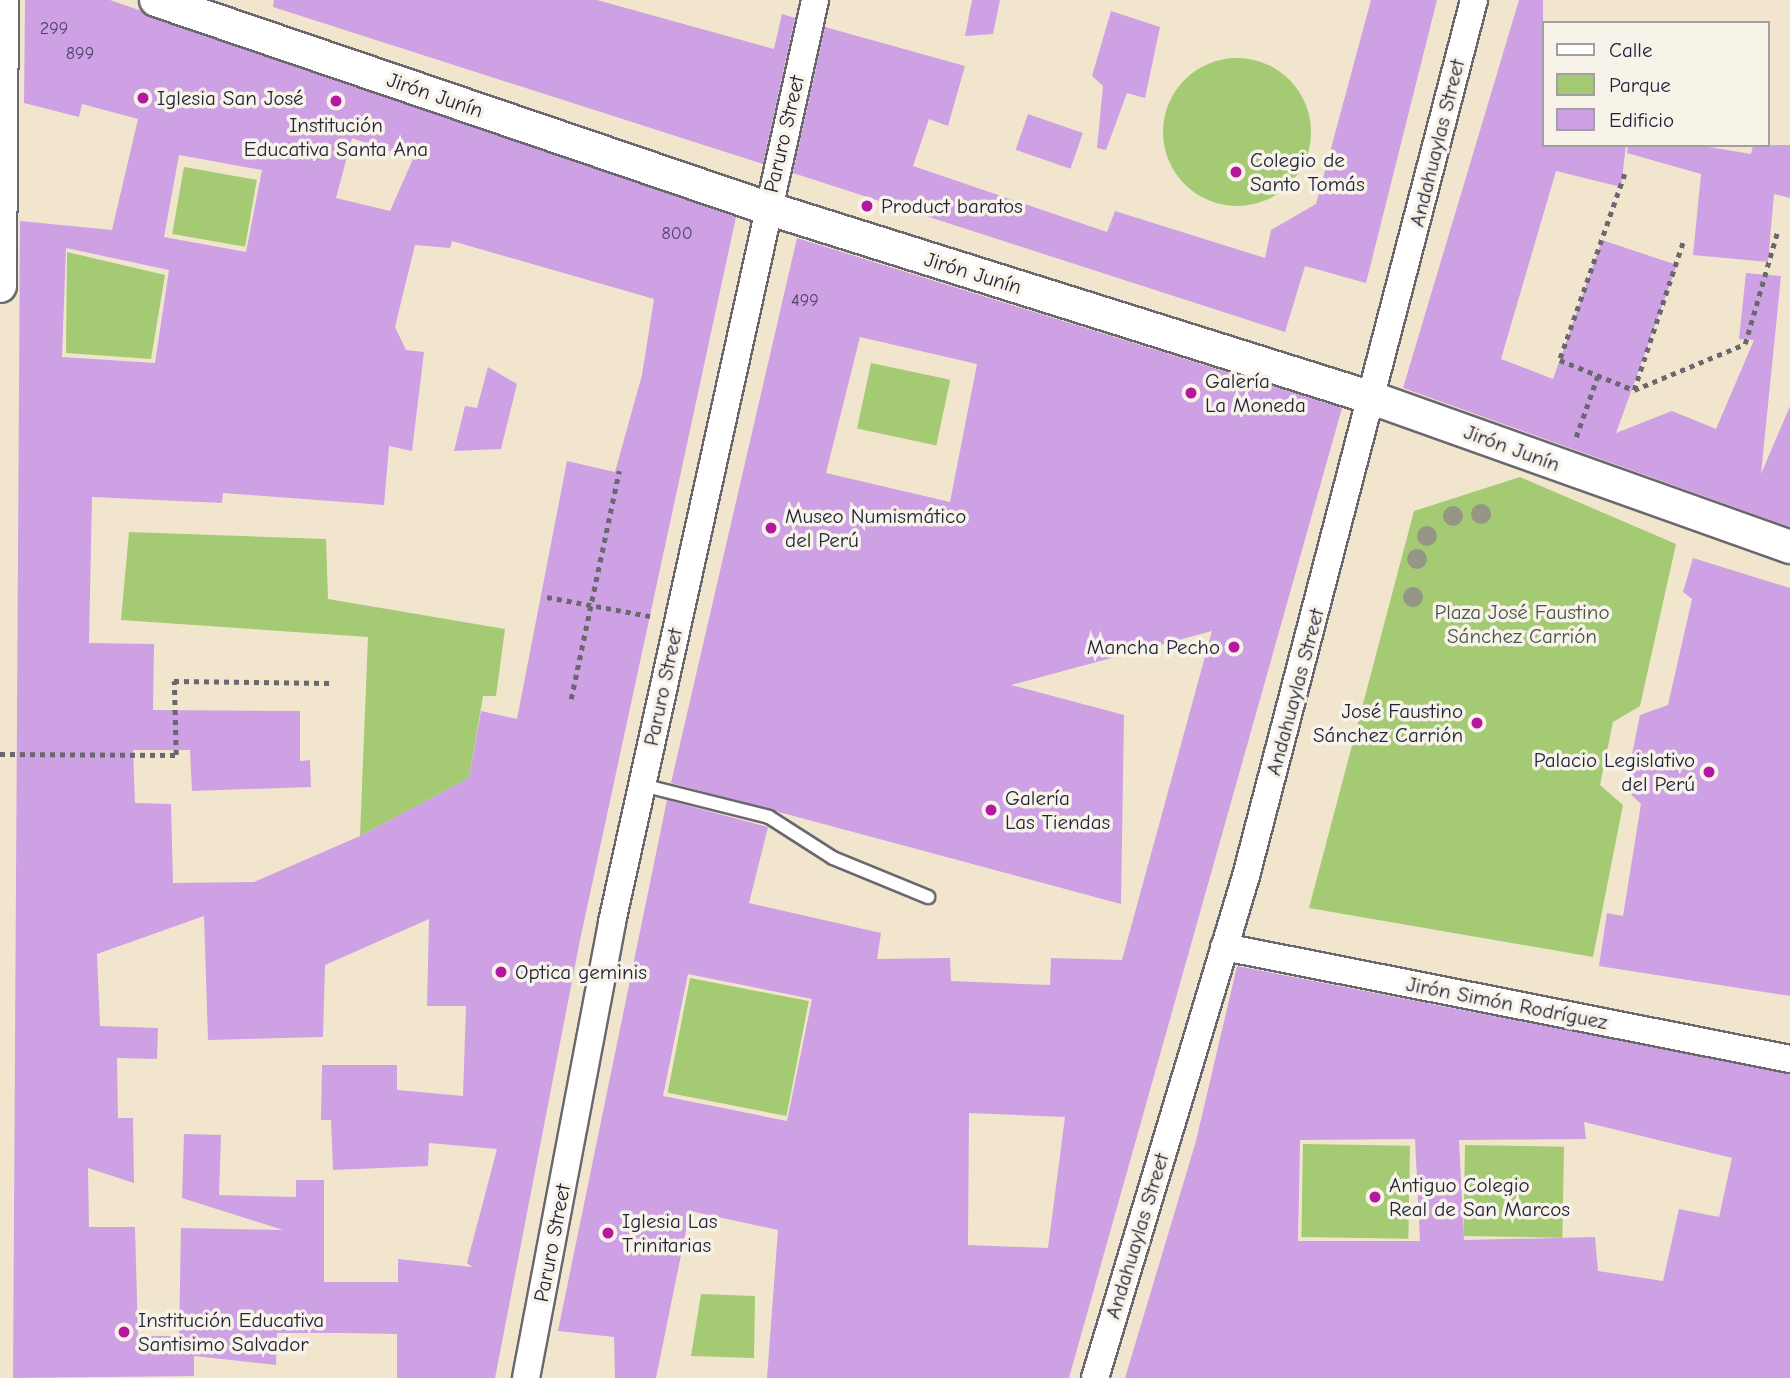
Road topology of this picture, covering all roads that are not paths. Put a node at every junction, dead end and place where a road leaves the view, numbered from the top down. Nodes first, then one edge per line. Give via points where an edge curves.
1 (2, 0) edge
2 (156, 0) edge
3 (815, 0) edge
4 (1474, 0) edge
5 (767, 208) junction
6 (0, 286) edge
7 (1372, 398) junction
8 (1790, 547) edge
9 (642, 785) junction
10 (928, 897) dead end
11 (1224, 947) junction
12 (1790, 1059) edge
13 (526, 1378) edge
14 (1095, 1378) edge

1 - 6 street
2 - 5 street, Jirón Junín
3 - 5 street, Paruro Street
4 - 7 street, Andahuaylas Street
5 - 7 street, Jirón Junín
5 - 9 street, Paruro Street
7 - 8 street, Jirón Junín
7 - 11 street, Andahuaylas Street
9 - 10 lane via 769,817 833,858
9 - 13 street, Paruro Street
11 - 12 street, Jirón Simón Rodríguez
11 - 14 street, Andahuaylas Street

